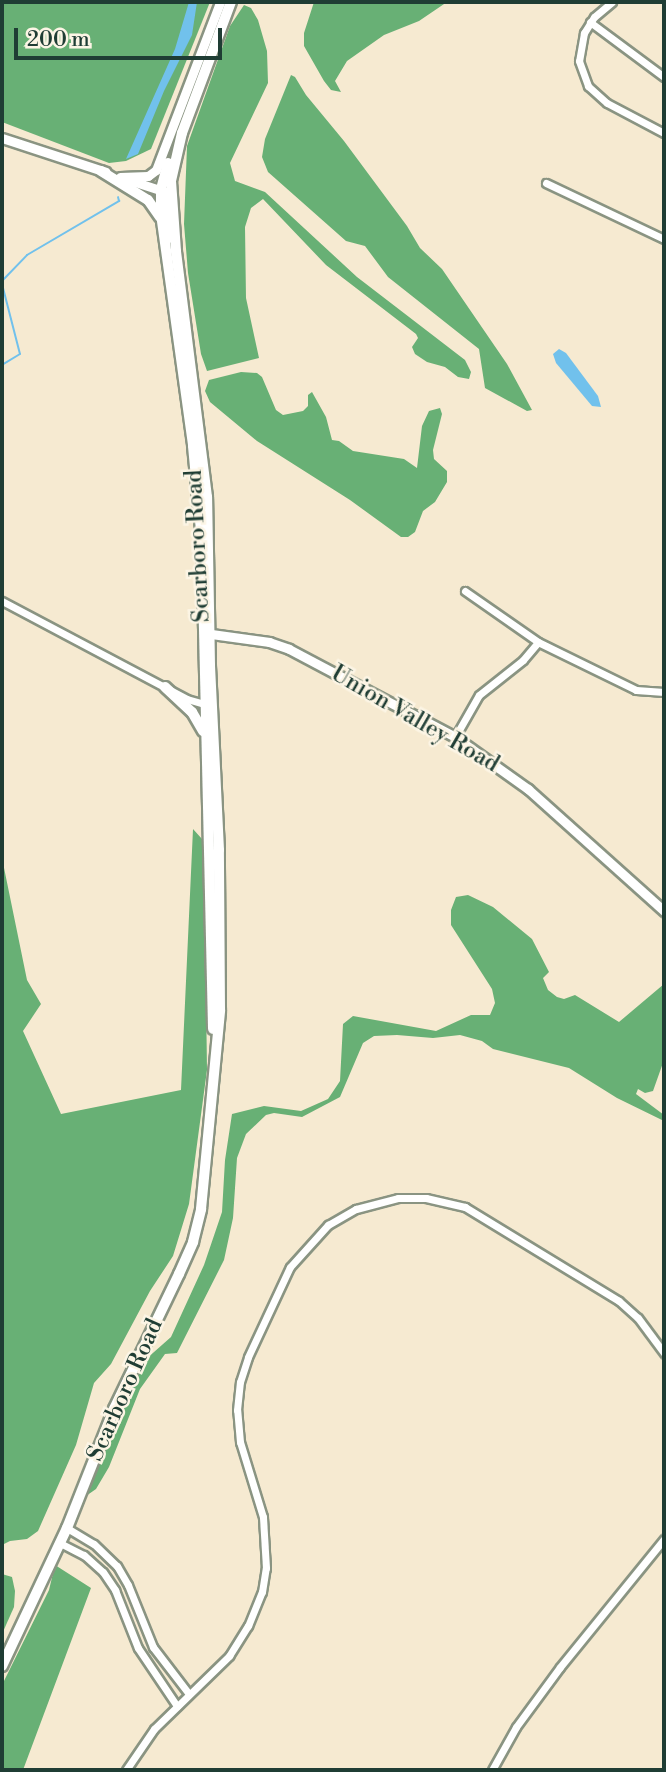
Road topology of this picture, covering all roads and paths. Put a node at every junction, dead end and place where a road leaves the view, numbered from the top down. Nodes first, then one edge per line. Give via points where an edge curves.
1 (220, 2) edge
2 (225, 2) edge
3 (231, 2) edge
4 (612, 2) edge
5 (590, 22) junction
6 (664, 76) edge
7 (664, 133) edge
8 (2, 138) edge
9 (102, 171) junction
10 (120, 177) junction
11 (546, 183) dead end
12 (166, 192) junction
13 (162, 223) junction
14 (664, 239) edge
15 (465, 591) dead end
16 (2, 601) edge
17 (206, 633) junction
18 (538, 642) junction
19 (165, 687) junction
20 (664, 692) edge
21 (208, 705) junction
22 (205, 734) junction
23 (455, 737) junction
24 (664, 911) edge
25 (212, 1103) junction
26 (664, 1353) edge
27 (67, 1528) junction
28 (664, 1539) edge
29 (60, 1543) junction
30 (2, 1667) edge
31 (189, 1694) junction
32 (177, 1706) junction
33 (126, 1770) edge
34 (492, 1770) edge

1 - 10 street via 156,170 148,176
2 - 12 main road, Scarboro Road via 174,140
3 - 12 main road, Scarboro Road via 182,133
4 - 5 street
5 - 6 street
5 - 7 street via 579,61 588,86 607,103
8 - 9 street
9 - 10 street
9 - 13 main road via 148,200
10 - 12 street
11 - 14 street
12 - 13 main road, Scarboro Road
12 - 17 main road, Scarboro Road via 207,497
13 - 17 main road, Scarboro Road via 198,490
15 - 18 street
16 - 19 street
17 - 21 main road, Scarboro Road
17 - 23 street, Union Valley Road via 289,649
18 - 20 street via 636,690
18 - 23 street via 479,695
19 - 21 street
19 - 22 main road via 192,712
21 - 22 main road, Scarboro Road
21 - 25 main road, Scarboro Road via 222,979
22 - 25 main road, Scarboro Road
23 - 24 street, Union Valley Road via 528,789
25 - 27 main road, Scarboro Road via 201,1209 192,1241 114,1409
26 - 31 street via 619,1301 465,1207 426,1198 398,1198 364,1206 328,1224 290,1267 240,1382 240,1442 265,1529 262,1592 239,1642
27 - 29 main road, Scarboro Road
27 - 31 street via 94,1544 117,1566 153,1647
28 - 34 street via 560,1667 516,1727
29 - 30 main road, Scarboro Road
29 - 32 street via 103,1572 138,1648
31 - 32 street
32 - 33 street via 154,1729

